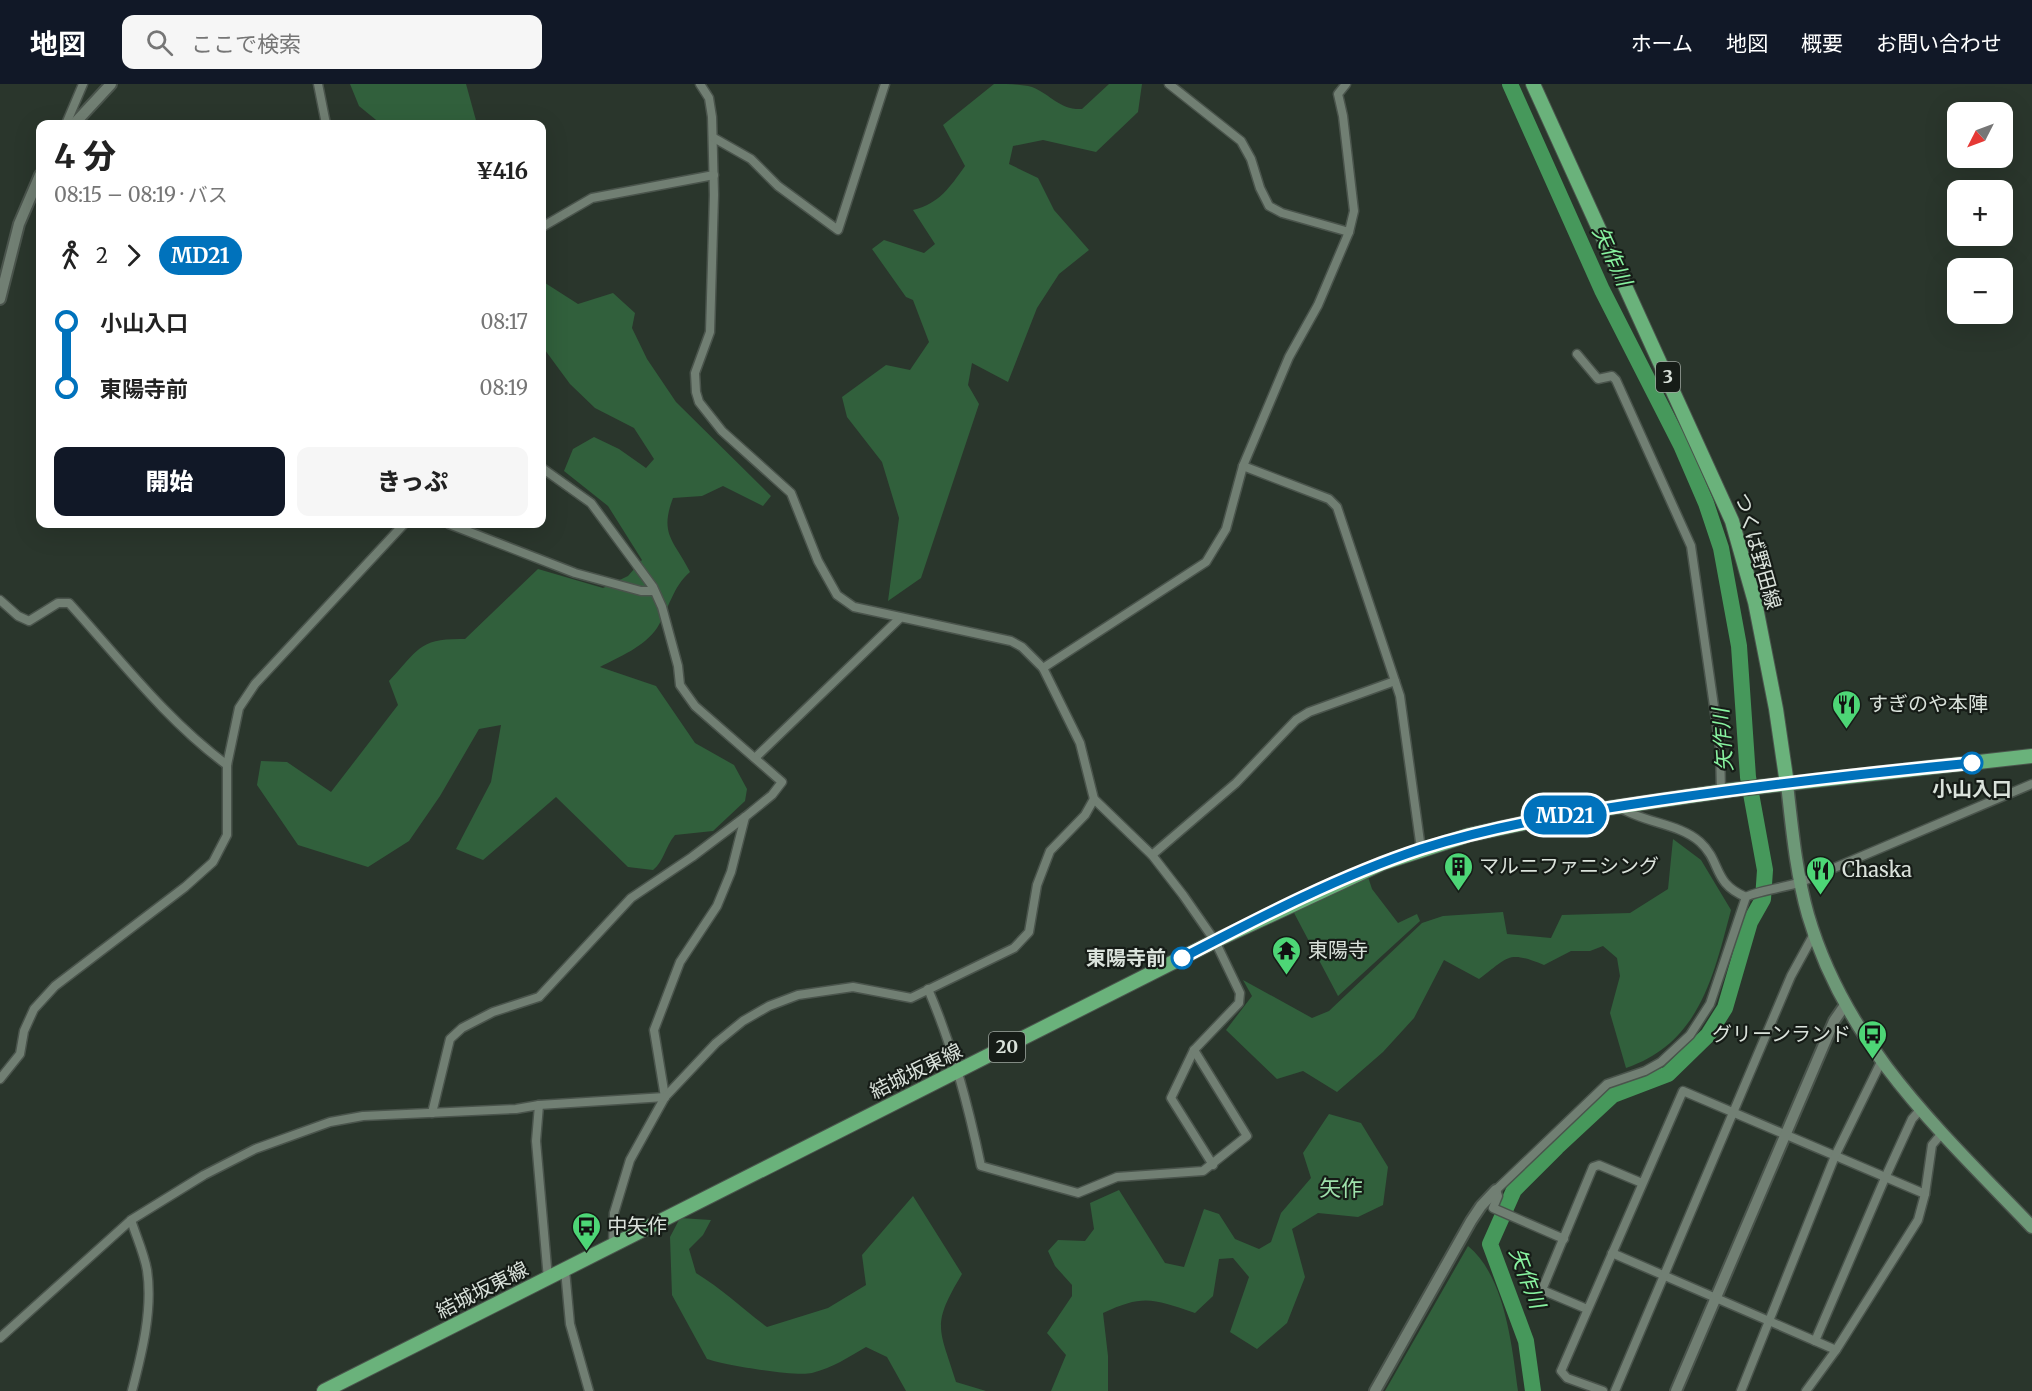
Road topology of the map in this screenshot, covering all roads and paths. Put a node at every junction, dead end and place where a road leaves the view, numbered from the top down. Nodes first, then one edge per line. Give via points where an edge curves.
1 (83, 84) edge
2 (111, 84) edge
3 (318, 84) edge
4 (700, 84) edge
5 (885, 84) edge
6 (1169, 84) edge
7 (1346, 84) edge
8 (1533, 84) edge
9 (68, 120) edge
10 (78, 120) edge
11 (325, 120) edge
12 (714, 138) junction
13 (714, 175) junction
14 (36, 183) edge
15 (546, 224) edge
16 (1350, 232) junction
17 (0, 299) edge
18 (1577, 354) dead end
19 (1243, 466) junction
20 (546, 471) edge
21 (400, 528) edge
22 (459, 528) edge
23 (653, 591) junction
24 (0, 600) edge
25 (899, 619) junction
26 (1043, 668) junction
27 (1395, 681) junction
28 (2032, 756) edge
29 (754, 758) junction
30 (227, 765) junction
31 (1787, 784) junction
32 (2032, 784) edge
33 (1726, 791) junction
34 (1094, 799) junction
35 (1618, 807) junction
36 (745, 817) junction
37 (1421, 849) junction
38 (1152, 855) junction
39 (1801, 882) junction
40 (1750, 895) junction
41 (1814, 934) junction
42 (1215, 941) junction
43 (928, 989) junction
44 (1845, 1005) junction
45 (1194, 1050) junction
46 (1881, 1062) junction
47 (959, 1072) junction
48 (0, 1079) edge
49 (665, 1097) junction
50 (539, 1104) junction
51 (1921, 1109) junction
52 (432, 1113) junction
53 (1734, 1114) junction
54 (1943, 1132) junction
55 (1784, 1135) junction
56 (1835, 1156) junction
57 (1213, 1165) junction
58 (1886, 1178) junction
59 (1642, 1183) junction
60 (1496, 1190) junction
61 (1925, 1194) junction
62 (131, 1220) junction
63 (2032, 1227) edge
64 (1564, 1239) junction
65 (613, 1245) junction
66 (1612, 1253) junction
67 (565, 1270) junction
68 (1664, 1275) junction
69 (548, 1279) junction
70 (1716, 1298) junction
71 (1587, 1309) junction
72 (1771, 1322) junction
73 (0, 1338) edge
74 (1815, 1341) junction
75 (1836, 1350) junction
76 (132, 1391) edge
77 (324, 1391) edge
78 (589, 1391) edge
79 (1375, 1391) edge
80 (1603, 1391) edge
81 (1616, 1391) edge
82 (1676, 1391) edge
83 (1741, 1391) edge
84 (1806, 1391) edge

1 - 9 street
2 - 10 street
3 - 11 street
4 - 12 street via 709,98
5 - 12 street via 838,230 778,186 751,159
6 - 16 street via 1241,141 1269,206
7 - 16 street via 1338,94 1354,211
8 - 31 main road, つくば野田線 / 3 via 1732,521 1757,614
12 - 13 street
13 - 15 street via 592,198
13 - 25 street via 710,333 695,373 699,402 722,431 791,493 818,561 837,595 854,607
14 - 17 street via 20,213
16 - 19 street
18 - 33 street via 1598,379 1614,376 1689,539
19 - 26 street via 1226,529 1206,562
19 - 27 street via 1329,499 1337,507
20 - 23 street via 591,503
21 - 30 street via 255,684 239,708
22 - 23 street via 575,573
23 - 29 street via 662,607 680,685 695,706
24 - 30 street via 29,621 58,603 69,603 165,711
25 - 26 street via 1011,641
25 - 29 street
26 - 34 street via 1080,743
27 - 37 street
27 - 38 street via 1296,720 1236,783
28 - 31 main road
29 - 36 street via 782,782
30 - 48 street via 227,835 213,862 49,992 28,1019 16,1062
31 - 33 main road, 結城坂東線 / 20
31 - 39 main road
32 - 39 street
33 - 35 main road, 結城坂東線 / 20
34 - 38 street
34 - 43 street via 1042,865 1029,933 1014,948
35 - 37 main road, 結城坂東線 / 20 via 1516,824
35 - 40 street via 1698,840 1713,856 1716,873 1736,893
36 - 49 street via 717,906 680,962 654,1030
36 - 52 street via 631,898 539,997 493,1012 462,1028 450,1040
37 - 42 main road, 結城坂東線 / 20 via 1348,878
38 - 42 street
39 - 40 street
39 - 41 main road
40 - 60 street via 1710,1004 1690,1035 1661,1062 1607,1084
41 - 44 main road
41 - 53 street via 1791,976
42 - 45 street via 1240,993 1239,1003
42 - 47 main road, 結城坂東線 / 20
43 - 47 street
43 - 49 street via 911,998 853,987 798,995 769,1006 716,1043
44 - 46 main road
44 - 55 street via 1834,1021
45 - 57 street via 1171,1098
45 - 57 street via 1247,1136
46 - 51 main road
46 - 56 street
47 - 57 street via 981,1166 1078,1193 1117,1177 1203,1171
47 - 65 main road, 結城坂東線 / 20
49 - 50 street
49 - 65 street via 630,1160 614,1213
50 - 52 street via 516,1109
50 - 69 street via 536,1140
51 - 54 main road
51 - 58 street via 1912,1119
52 - 62 street via 363,1116 297,1132 231,1160
53 - 55 street
53 - 59 street via 1683,1091
53 - 68 street
54 - 61 street via 1932,1144
54 - 63 main road
55 - 56 street
55 - 70 street
56 - 58 street
56 - 72 street
58 - 61 street
58 - 74 street
59 - 64 street via 1593,1167
59 - 66 street
60 - 64 street via 1493,1208
60 - 79 street via 1480,1206
61 - 75 street via 1918,1220
62 - 73 street
62 - 76 street via 147,1269 148,1299
64 - 71 street via 1542,1290
65 - 67 main road, 結城坂東線 / 20
66 - 68 street
66 - 71 street
67 - 69 main road, 結城坂東線 / 20
67 - 78 street via 570,1324
68 - 70 street
68 - 81 street
69 - 77 main road, 結城坂東線 / 20
70 - 72 street
70 - 82 street
71 - 80 street via 1561,1371 1567,1378
72 - 74 street
72 - 83 street
74 - 75 street
75 - 84 street

